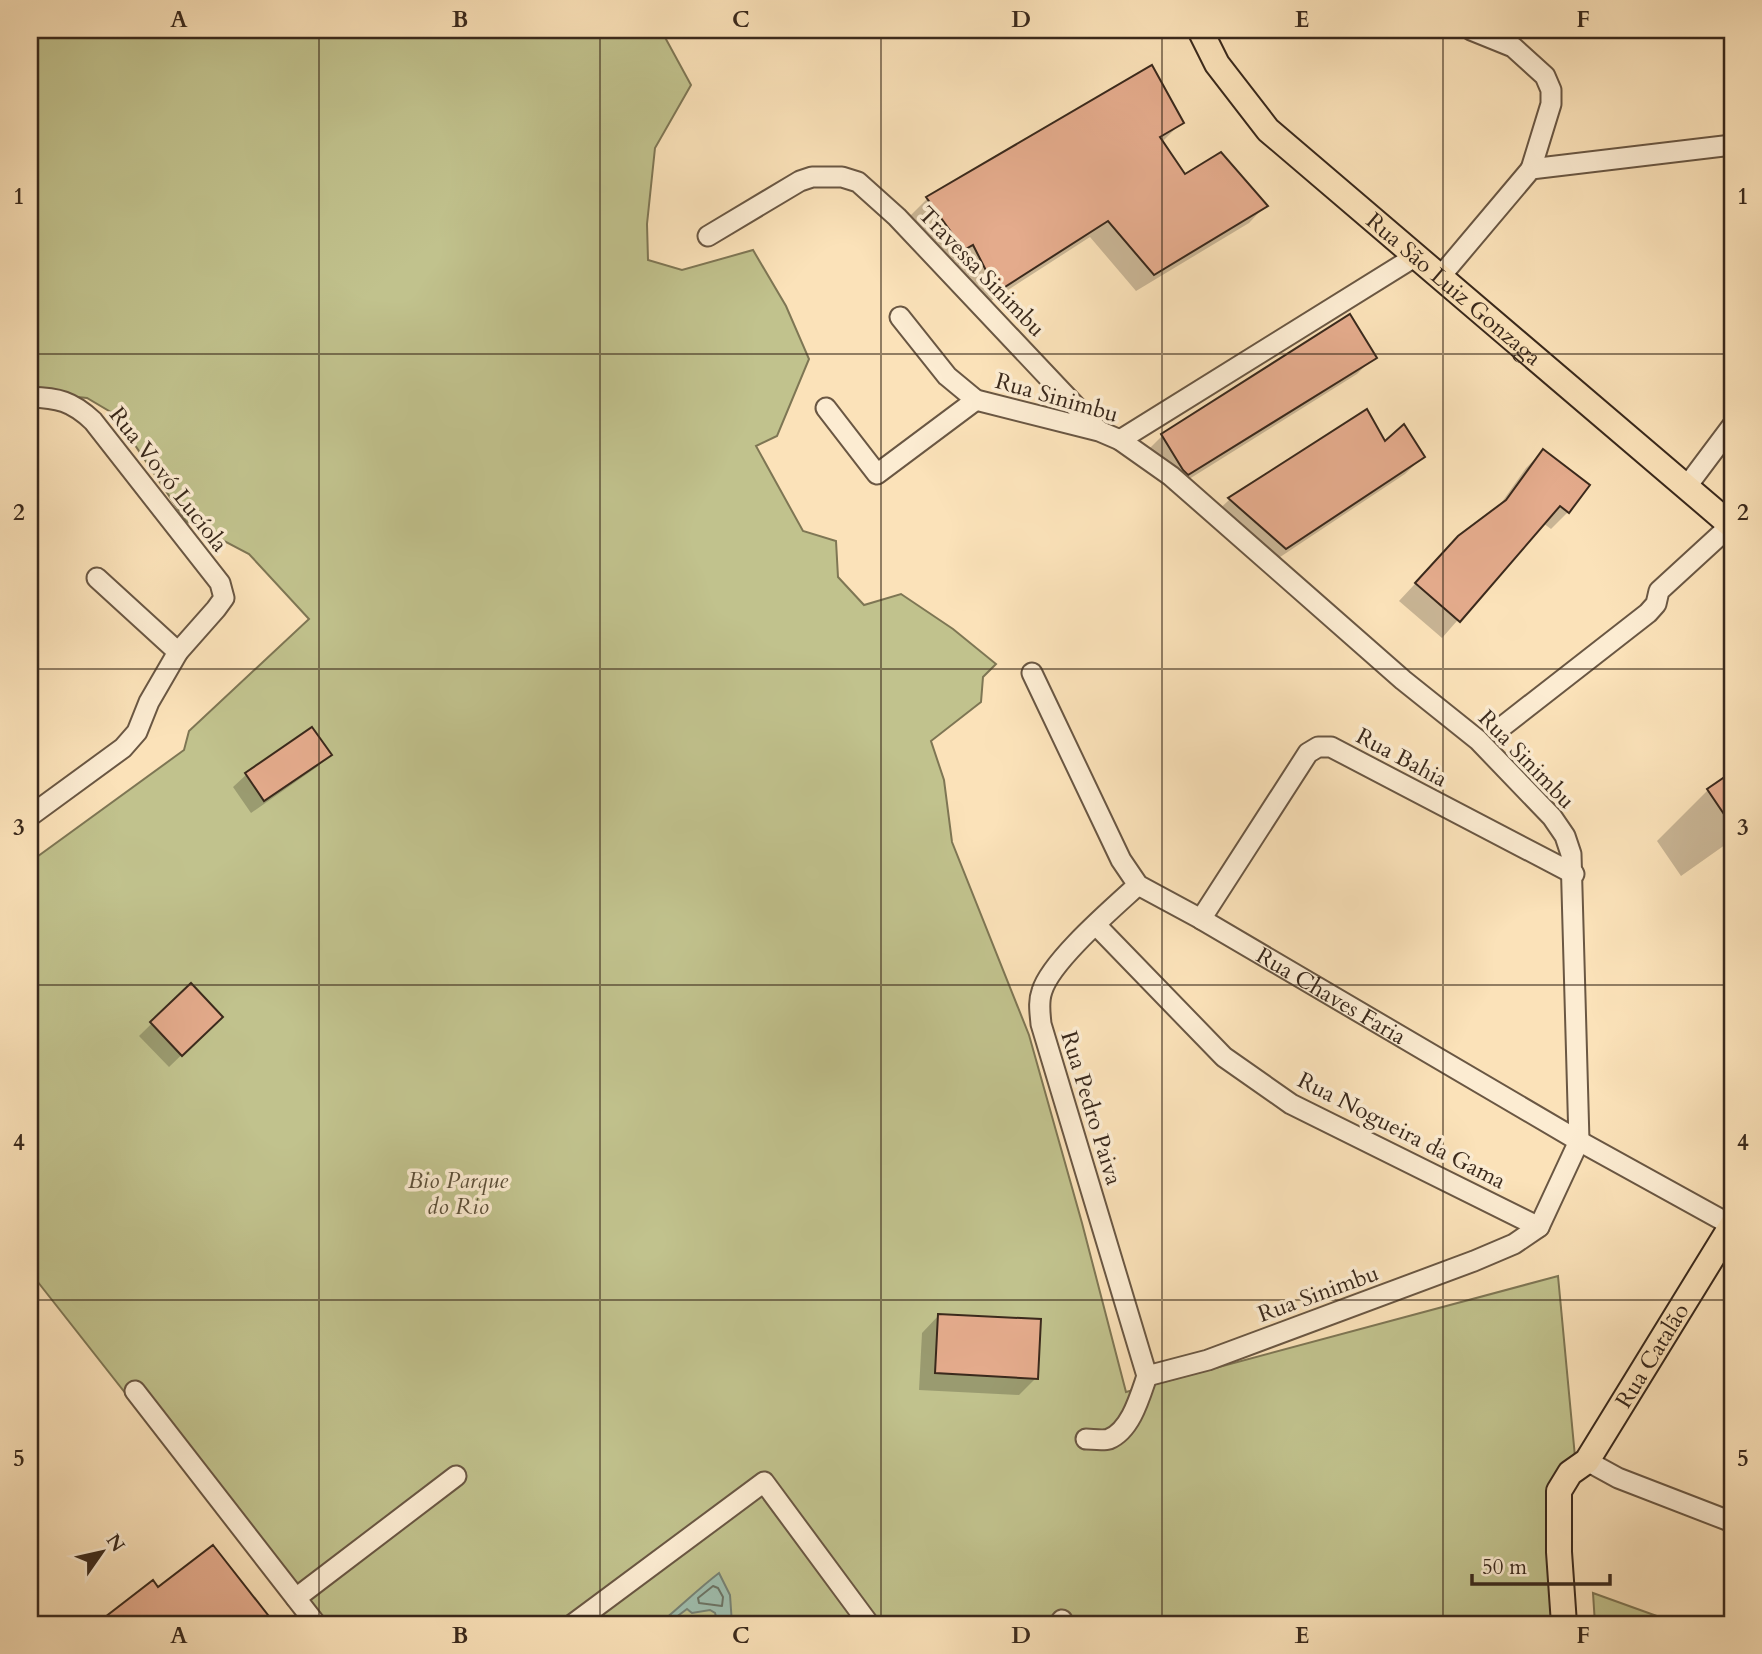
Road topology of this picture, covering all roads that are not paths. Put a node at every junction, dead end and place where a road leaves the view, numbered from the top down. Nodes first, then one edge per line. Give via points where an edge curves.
1 (1200, 30) edge
2 (1471, 30) edge
3 (1732, 145) edge
4 (1531, 169) junction
5 (708, 236) dead end
6 (1416, 256) junction
7 (1440, 277) junction
8 (900, 317) dead end
9 (30, 397) edge
10 (976, 400) junction
11 (826, 408) dead end
12 (1732, 426) edge
13 (1099, 431) junction
14 (1120, 440) junction
15 (1687, 486) junction
16 (1731, 525) edge
17 (97, 578) dead end
18 (178, 652) junction
19 (1032, 673) dead end
20 (1498, 730) dead end
21 (30, 816) edge
22 (1573, 874) junction
23 (1138, 886) junction
24 (1201, 919) junction
25 (1096, 925) junction
26 (1579, 1140) junction
27 (1732, 1225) edge
28 (1539, 1227) junction
29 (1147, 1376) junction
30 (135, 1391) dead end
31 (1086, 1439) dead end
32 (1587, 1461) junction
33 (456, 1476) dead end
34 (1732, 1522) edge
35 (296, 1598) junction
36 (316, 1624) edge
37 (573, 1624) edge
38 (869, 1624) edge
39 (1564, 1624) edge

1 - 6 main road, Rua São Luiz Gonzaga via 1217,64 1268,130
2 - 4 street via 1513,47 1545,76 1551,104
3 - 4 street
4 - 7 street
5 - 13 street, Travessa Sinimbu via 800,181 842,177 858,182 897,217
6 - 7 main road, Rua São Luiz Gonzaga
6 - 14 street
7 - 15 main road, Rua São Luiz Gonzaga
8 - 10 street, Rua Sinimbu via 947,376
9 - 18 street, Rua Vovó Lucíola via 59,399 93,421 223,590 224,598
10 - 11 street via 877,474
10 - 13 street, Rua Sinimbu
12 - 15 street
13 - 14 street, Rua Sinimbu
14 - 22 street, Rua Sinimbu via 1171,477 1478,740 1552,817 1565,836
15 - 16 main road, Rua São Luiz Gonzaga
16 - 20 street via 1659,592 1648,613
17 - 18 street
18 - 21 street via 137,732 123,748
19 - 23 street via 1121,860
22 - 24 street, Rua Bahia via 1331,747 1318,747 1308,753
22 - 26 street, Rua Sinimbu
23 - 24 street, Rua Chaves Faria
23 - 25 street, Rua Pedro Paiva
24 - 26 street, Rua Chaves Faria
25 - 28 street, Rua Nogueira da Gama via 1224,1057 1292,1104
25 - 29 street, Rua Pedro Paiva via 1070,949 1043,988 1041,1024
26 - 27 street, Rua Chaves Faria
26 - 28 street, Rua Sinimbu
27 - 32 main road, Rua Catalão
28 - 29 street, Rua Sinimbu via 1474,1261 1208,1360
29 - 31 street via 1135,1412 1122,1428 1109,1439
30 - 35 street
32 - 34 street via 1618,1478
32 - 39 main road, Rua Catalão via 1559,1490
33 - 35 street
35 - 36 street
37 - 38 street via 764,1482

